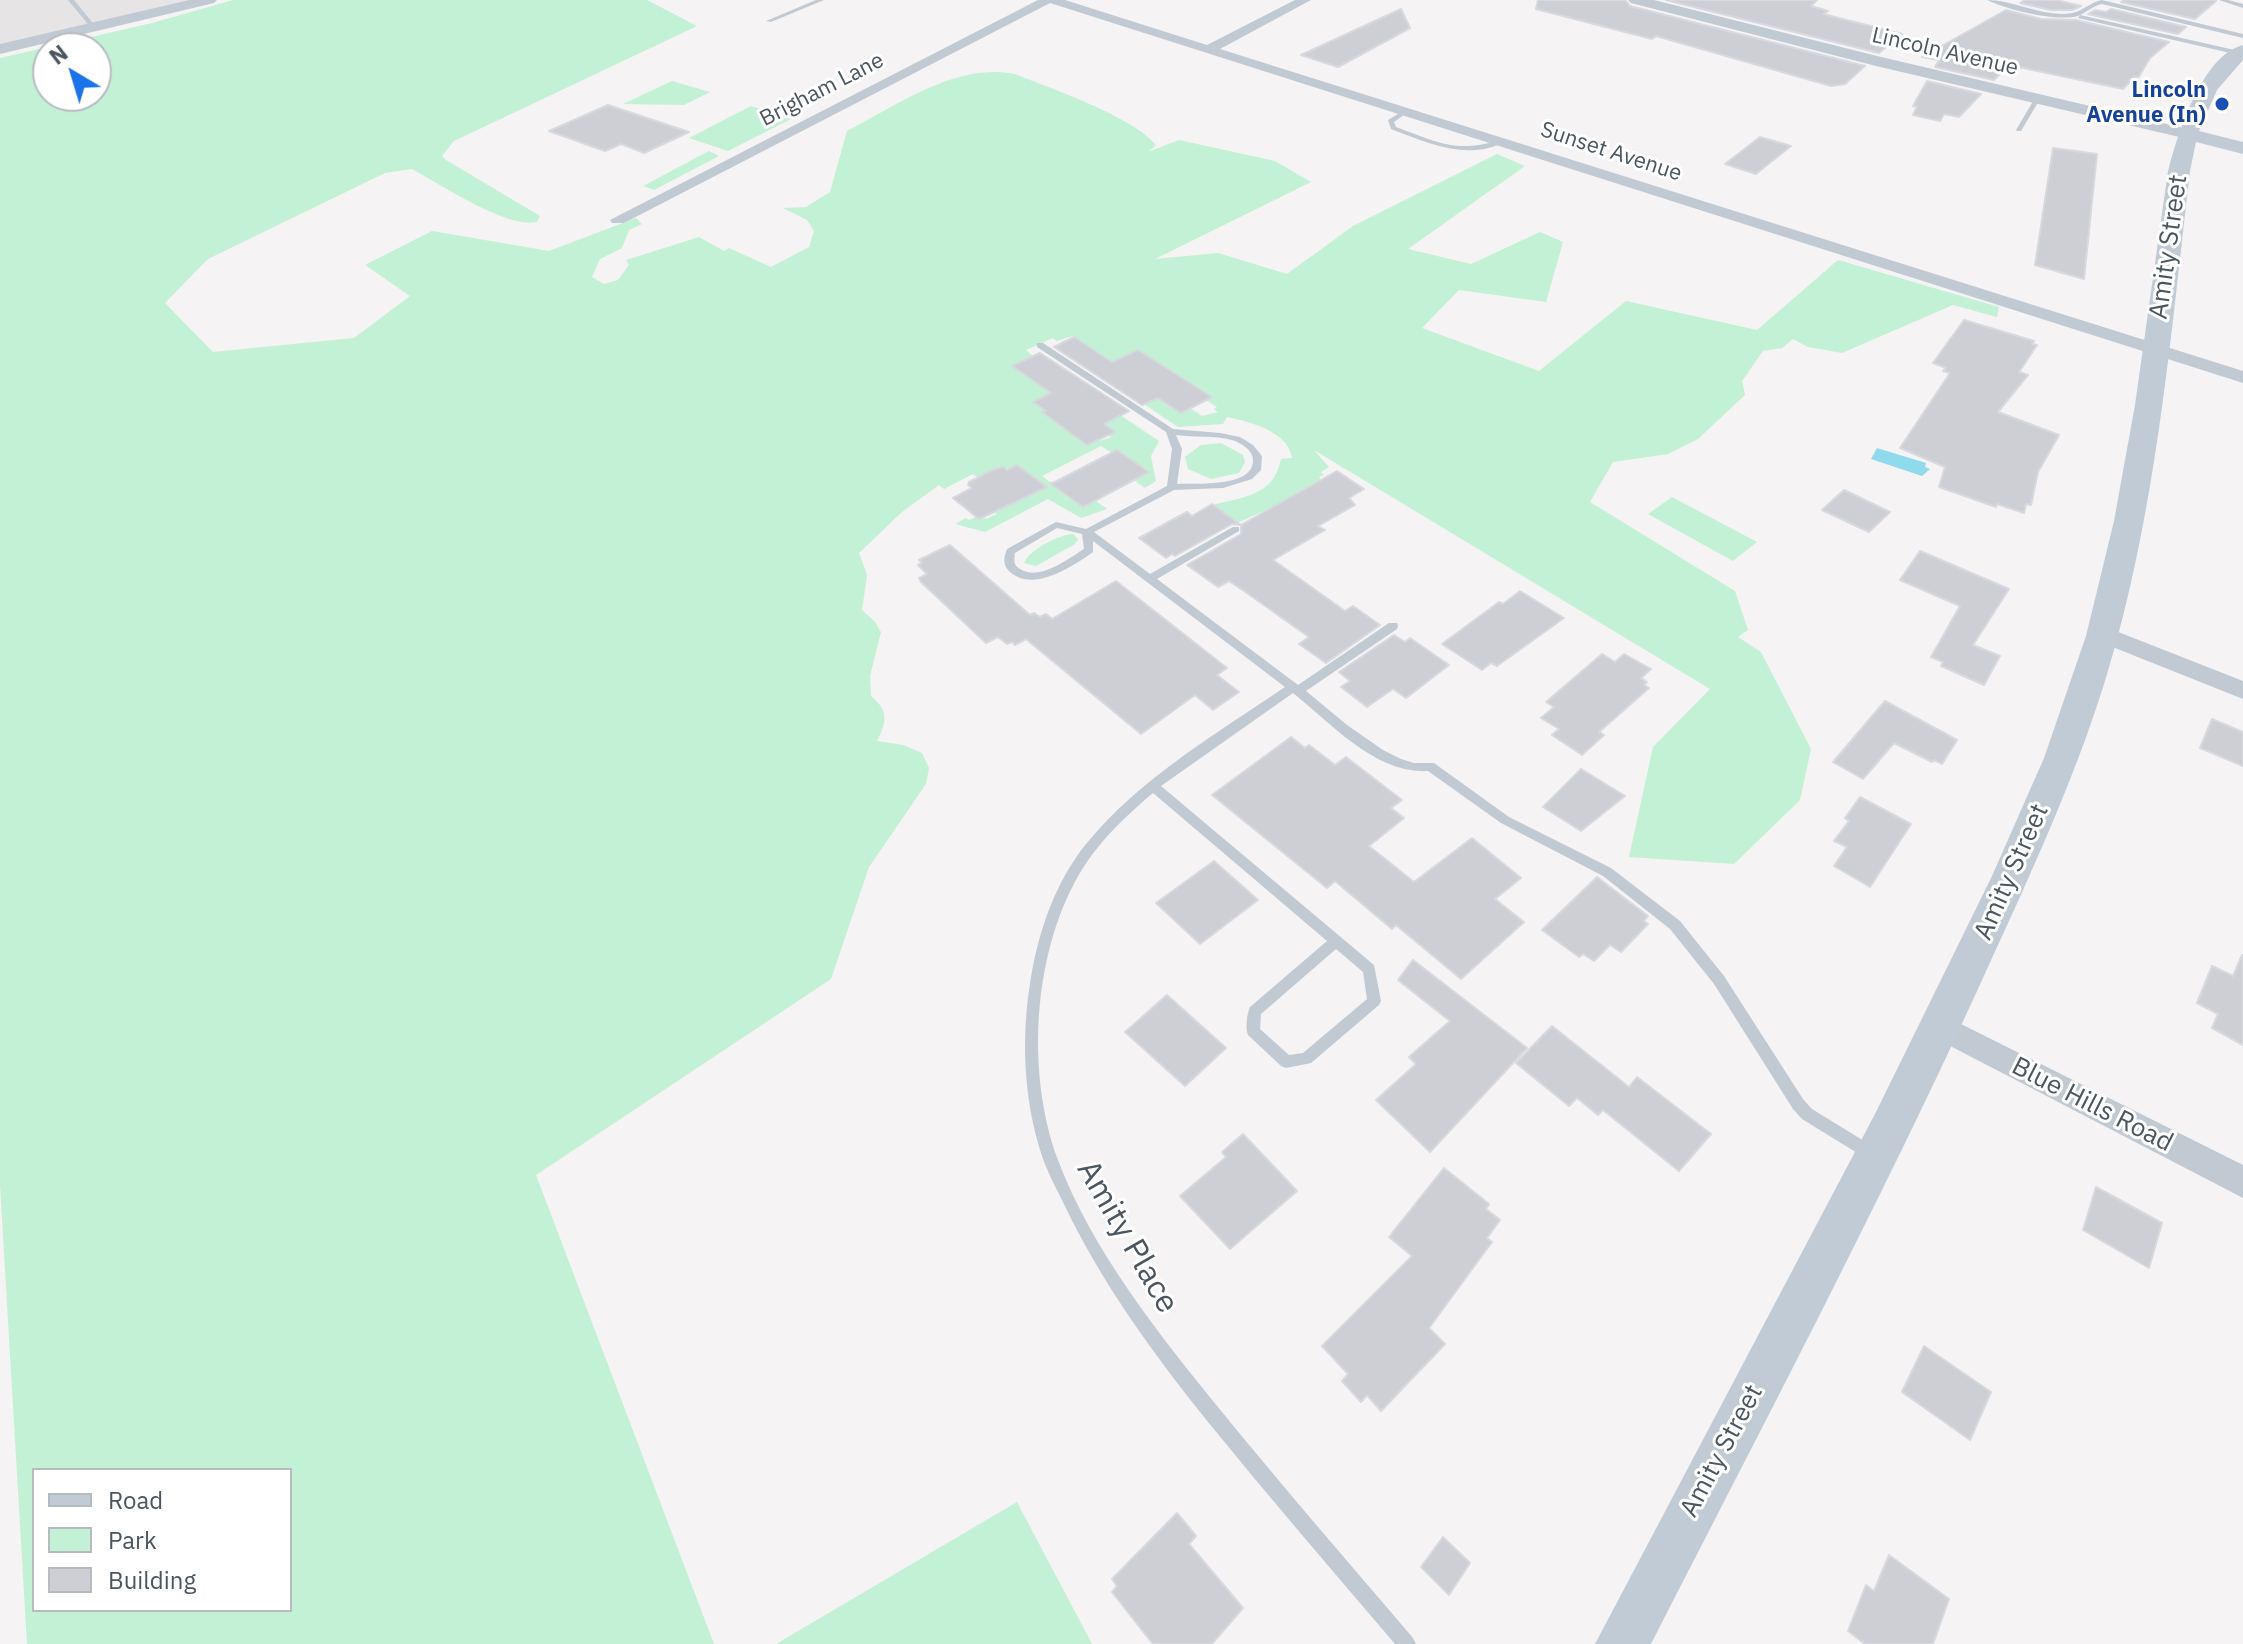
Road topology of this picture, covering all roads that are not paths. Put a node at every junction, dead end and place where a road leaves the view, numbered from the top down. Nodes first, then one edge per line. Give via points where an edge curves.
1 (71, 0) edge
2 (209, 0) edge
3 (821, 0) edge
4 (1050, 0) edge
5 (1305, 0) edge
6 (1636, 0) edge
7 (1990, 0) edge
8 (2222, 0) edge
9 (2243, 6) edge
10 (2080, 17) dead end
11 (769, 21) dead end
12 (94, 28) junction
13 (2242, 46) edge
14 (1211, 48) junction
15 (0, 49) edge
16 (2037, 99) junction
17 (2019, 130) dead end
18 (2188, 134) junction
19 (2243, 148) edge
20 (618, 220) dead end
21 (1040, 345) dead end
22 (2156, 347) junction
23 (2243, 377) edge
24 (1170, 431) junction
25 (1172, 487) junction
26 (1236, 529) dead end
27 (1087, 532) junction
28 (1151, 578) junction
29 (1393, 626) dead end
30 (2103, 634) junction
31 (1296, 689) junction
32 (2243, 690) edge
33 (1154, 787) junction
34 (1337, 941) junction
35 (1941, 1027) junction
36 (1876, 1157) junction
37 (2243, 1182) edge
38 (1407, 1644) edge
39 (1622, 1644) edge

1 - 12 lane
2 - 12 street
3 - 11 lane
4 - 14 street, Sunset Avenue
4 - 20 street, Brigham Lane
5 - 14 street
6 - 16 street, Lincoln Avenue
7 - 13 lane via 2064,16 2079,15 2102,2
8 - 9 lane
10 - 13 lane
12 - 15 street
13 - 18 main road, Amity Street via 2196,106
14 - 22 street, Sunset Avenue
16 - 17 lane
16 - 18 street, Lincoln Avenue
18 - 19 main road, Lincoln Avenue
18 - 22 main road, Amity Street
21 - 24 lane
22 - 23 street, Sunset Avenue
22 - 30 main road, Amity Street via 2136,478
24 - 25 lane via 1177,449
24 - 25 lane via 1237,439 1255,452 1258,461 1249,477 1238,482
25 - 27 lane
26 - 28 lane
27 - 27 lane via 1089,550 1049,572 1023,574 1010,564 1016,547 1056,525
27 - 28 lane
28 - 31 lane
29 - 31 lane, Amity Place
30 - 32 street
30 - 35 main road, Amity Street via 2040,811
31 - 33 lane, Amity Place
31 - 36 lane via 1378,752 1410,768 1430,766 1505,820 1598,867 1655,906 1705,960 1798,1104
33 - 34 lane
33 - 38 lane, Amity Place via 1091,847 1057,906 1043,946 1030,1039 1047,1151 1086,1235 1151,1337
34 - 34 lane via 1369,969 1374,1001 1306,1059 1286,1062 1253,1031 1255,1011
35 - 36 main road, Amity Street
35 - 37 street, Blue Hills Road
36 - 39 main road, Amity Street

